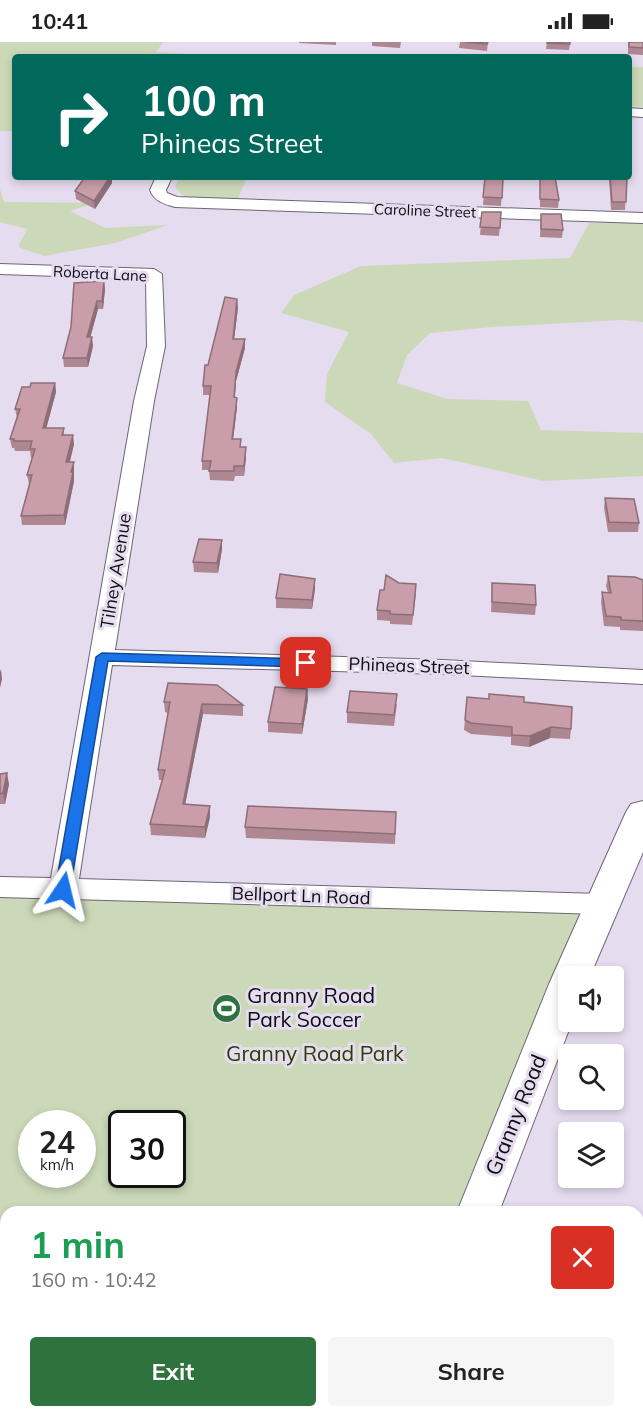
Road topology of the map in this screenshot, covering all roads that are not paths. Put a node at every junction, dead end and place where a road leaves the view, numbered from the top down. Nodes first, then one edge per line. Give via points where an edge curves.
1 (163, 180) edge
2 (643, 218) edge
3 (0, 269) edge
4 (155, 324) joint
5 (102, 657) junction
6 (643, 676) edge
7 (643, 812) edge
8 (632, 856) edge
9 (0, 887) edge
10 (63, 890) junction
11 (601, 904) junction
12 (576, 966) edge
13 (558, 1009) edge
14 (480, 1206) edge

1 - 2 street, Caroline Street via 158,190 164,200 208,204
3 - 4 street, Roberta Lane via 154,274
4 - 5 street, Tilney Avenue via 156,346
5 - 6 street, Phineas Street
5 - 10 street, Tilney Avenue
7 - 8 street
8 - 11 street
9 - 10 street, Bellport Ln Road
10 - 11 street, Bellport Ln Road
11 - 12 street
13 - 14 street, Granny Road

